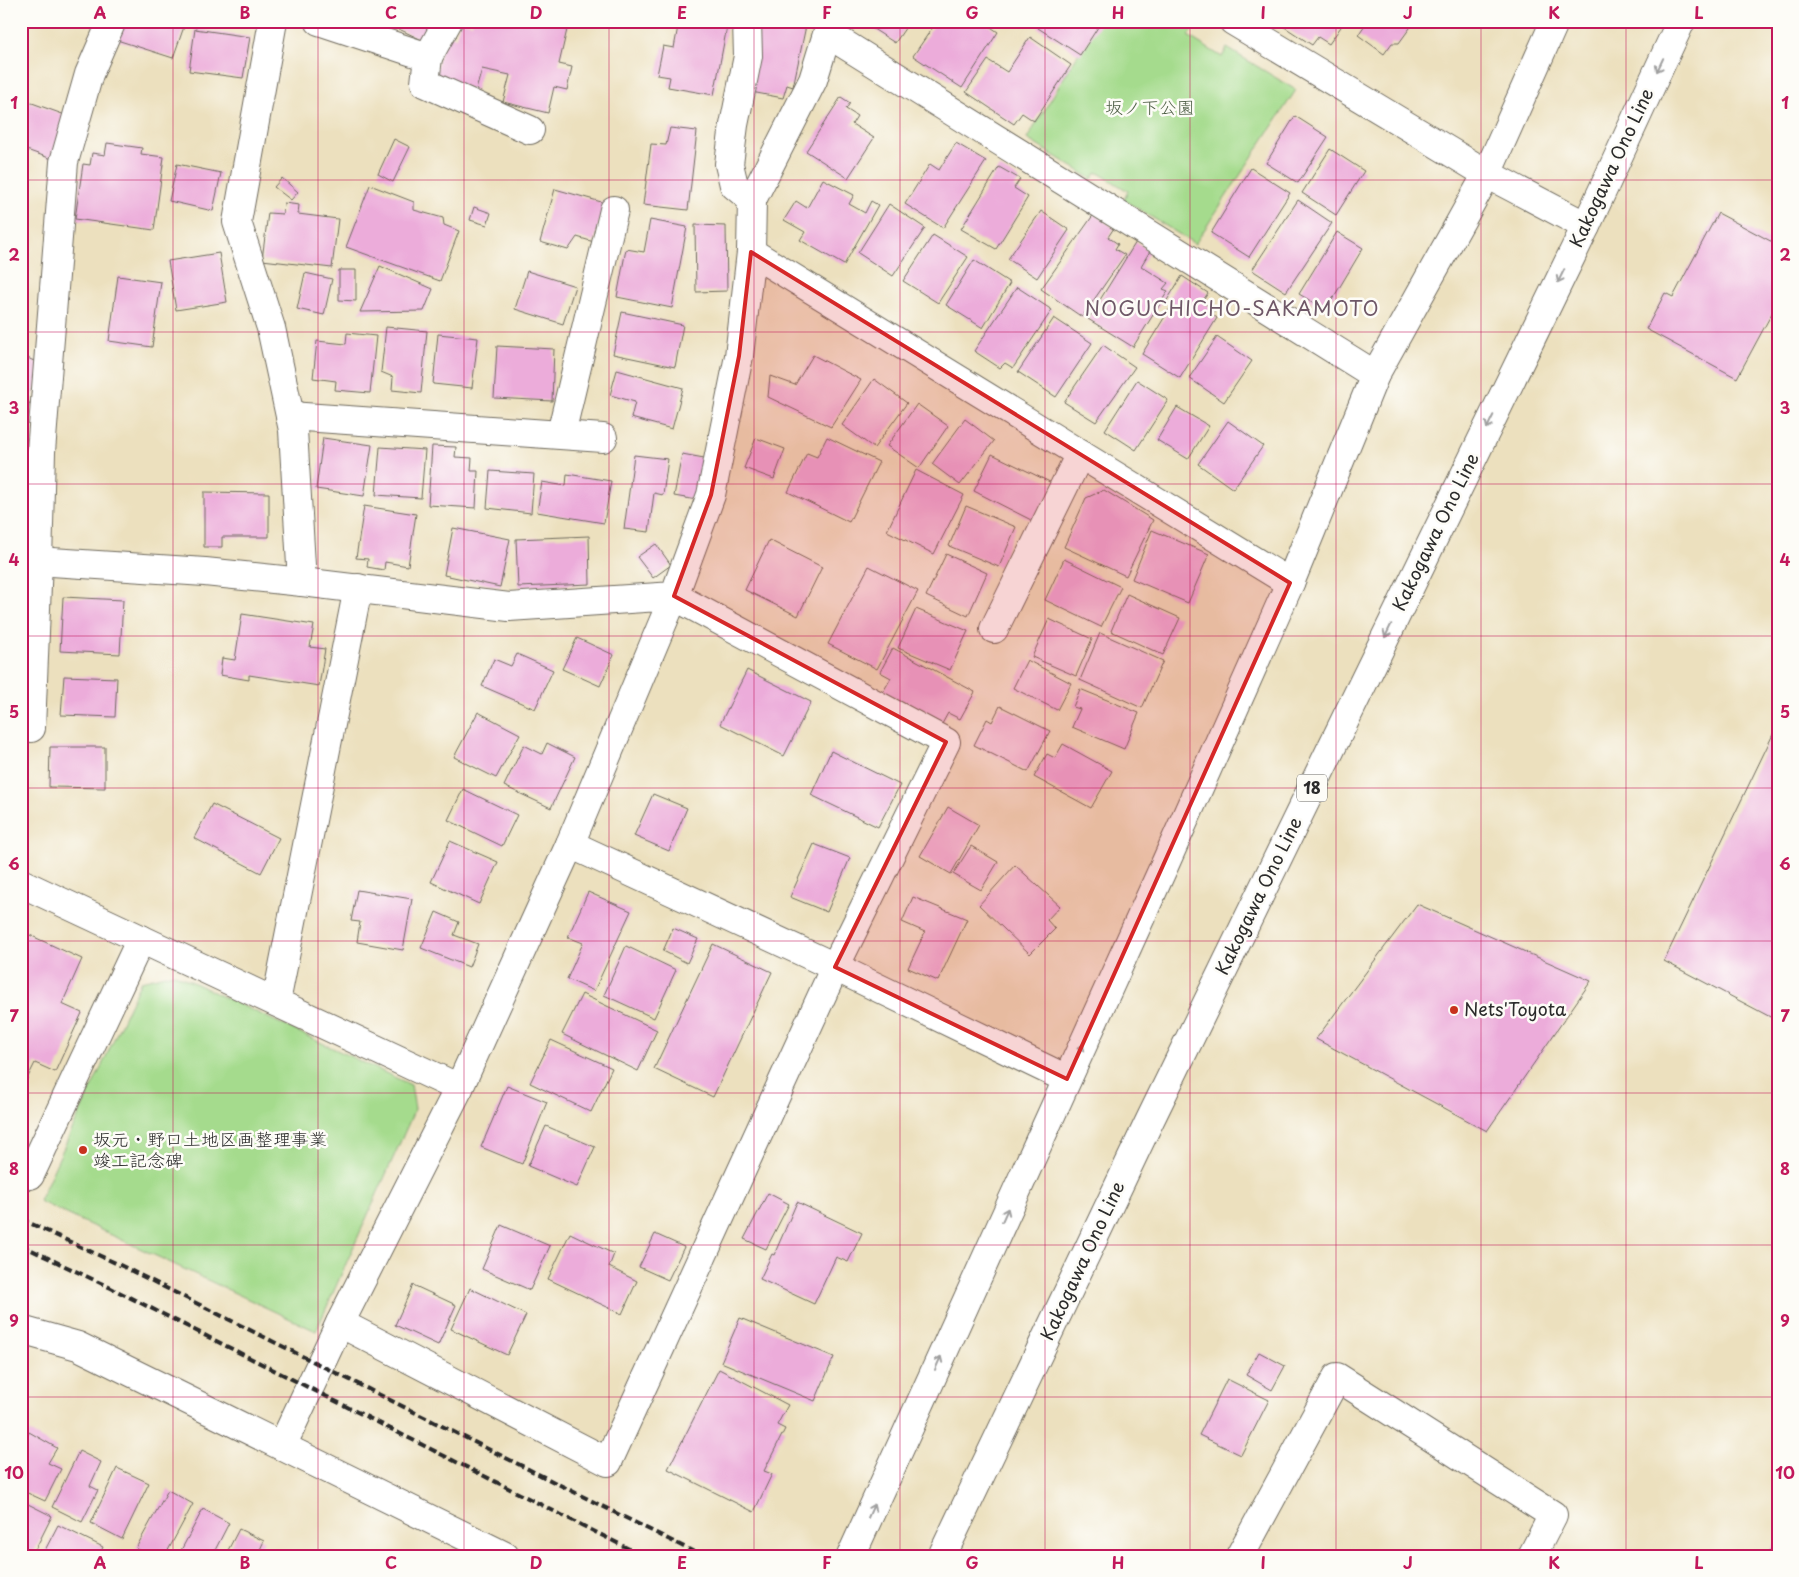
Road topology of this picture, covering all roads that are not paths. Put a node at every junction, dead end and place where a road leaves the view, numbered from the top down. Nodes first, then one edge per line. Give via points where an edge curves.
1 (112, 21) edge
2 (273, 21) edge
3 (319, 21) edge
4 (448, 21) edge
5 (748, 21) edge
6 (1233, 21) edge
7 (1555, 21) edge
8 (1681, 21) edge
9 (830, 28) edge
10 (428, 57) junction
11 (530, 130) dead end
12 (1487, 174) junction
13 (752, 200) junction
14 (614, 210) dead end
15 (1586, 226) junction
16 (751, 252) junction
17 (1375, 375) junction
18 (290, 416) junction
19 (561, 434) junction
20 (602, 438) dead end
21 (1080, 454) junction
22 (30, 561) edge
23 (302, 582) junction
24 (1290, 583) junction
25 (358, 588) junction
26 (674, 596) junction
27 (994, 629) dead end
28 (31, 728) dead end
29 (570, 844) junction
30 (21, 883) edge
31 (141, 939) junction
32 (835, 967) junction
33 (276, 1002) junction
34 (1067, 1079) junction
35 (459, 1088) junction
36 (21, 1171) edge
37 (340, 1323) junction
38 (21, 1330) edge
39 (282, 1446) junction
40 (505, 1556) edge
41 (851, 1556) edge
42 (942, 1556) edge
43 (1240, 1556) edge
44 (1532, 1556) edge

1 - 22 street via 89,74 64,162
2 - 18 street via 237,222 271,328
3 - 10 street
4 - 10 street
5 - 13 street via 748,56 729,164 734,185
6 - 12 street
7 - 12 street
8 -> 15 street, Kakogawa Ono Line / 18
9 - 13 street via 813,80
9 - 17 street
10 - 11 street via 424,83
12 - 15 street
12 - 17 street
13 - 16 street
14 - 19 street
15 -> 42 street, Kakogawa Ono Line / 18 via 1150,1120
16 - 21 street
16 - 26 street via 739,356 711,495
17 - 24 street
18 - 19 street
18 - 23 street
19 - 20 street
21 - 24 street
21 - 27 street
22 - 23 street via 205,572
22 - 28 street
23 - 25 street
34 -> 24 street
25 - 26 street via 509,607
25 - 33 street
26 - 29 street
26 - 32 street via 946,742
29 - 32 street
29 - 35 street
30 - 31 street
31 - 33 street
31 - 36 street via 30,1175
32 - 34 street
32 - 37 street via 608,1462
33 - 35 street
41 -> 34 street
35 - 37 street
37 - 39 street
38 - 39 street via 78,1346
39 - 40 street
43 - 44 street via 1337,1377 1553,1515

